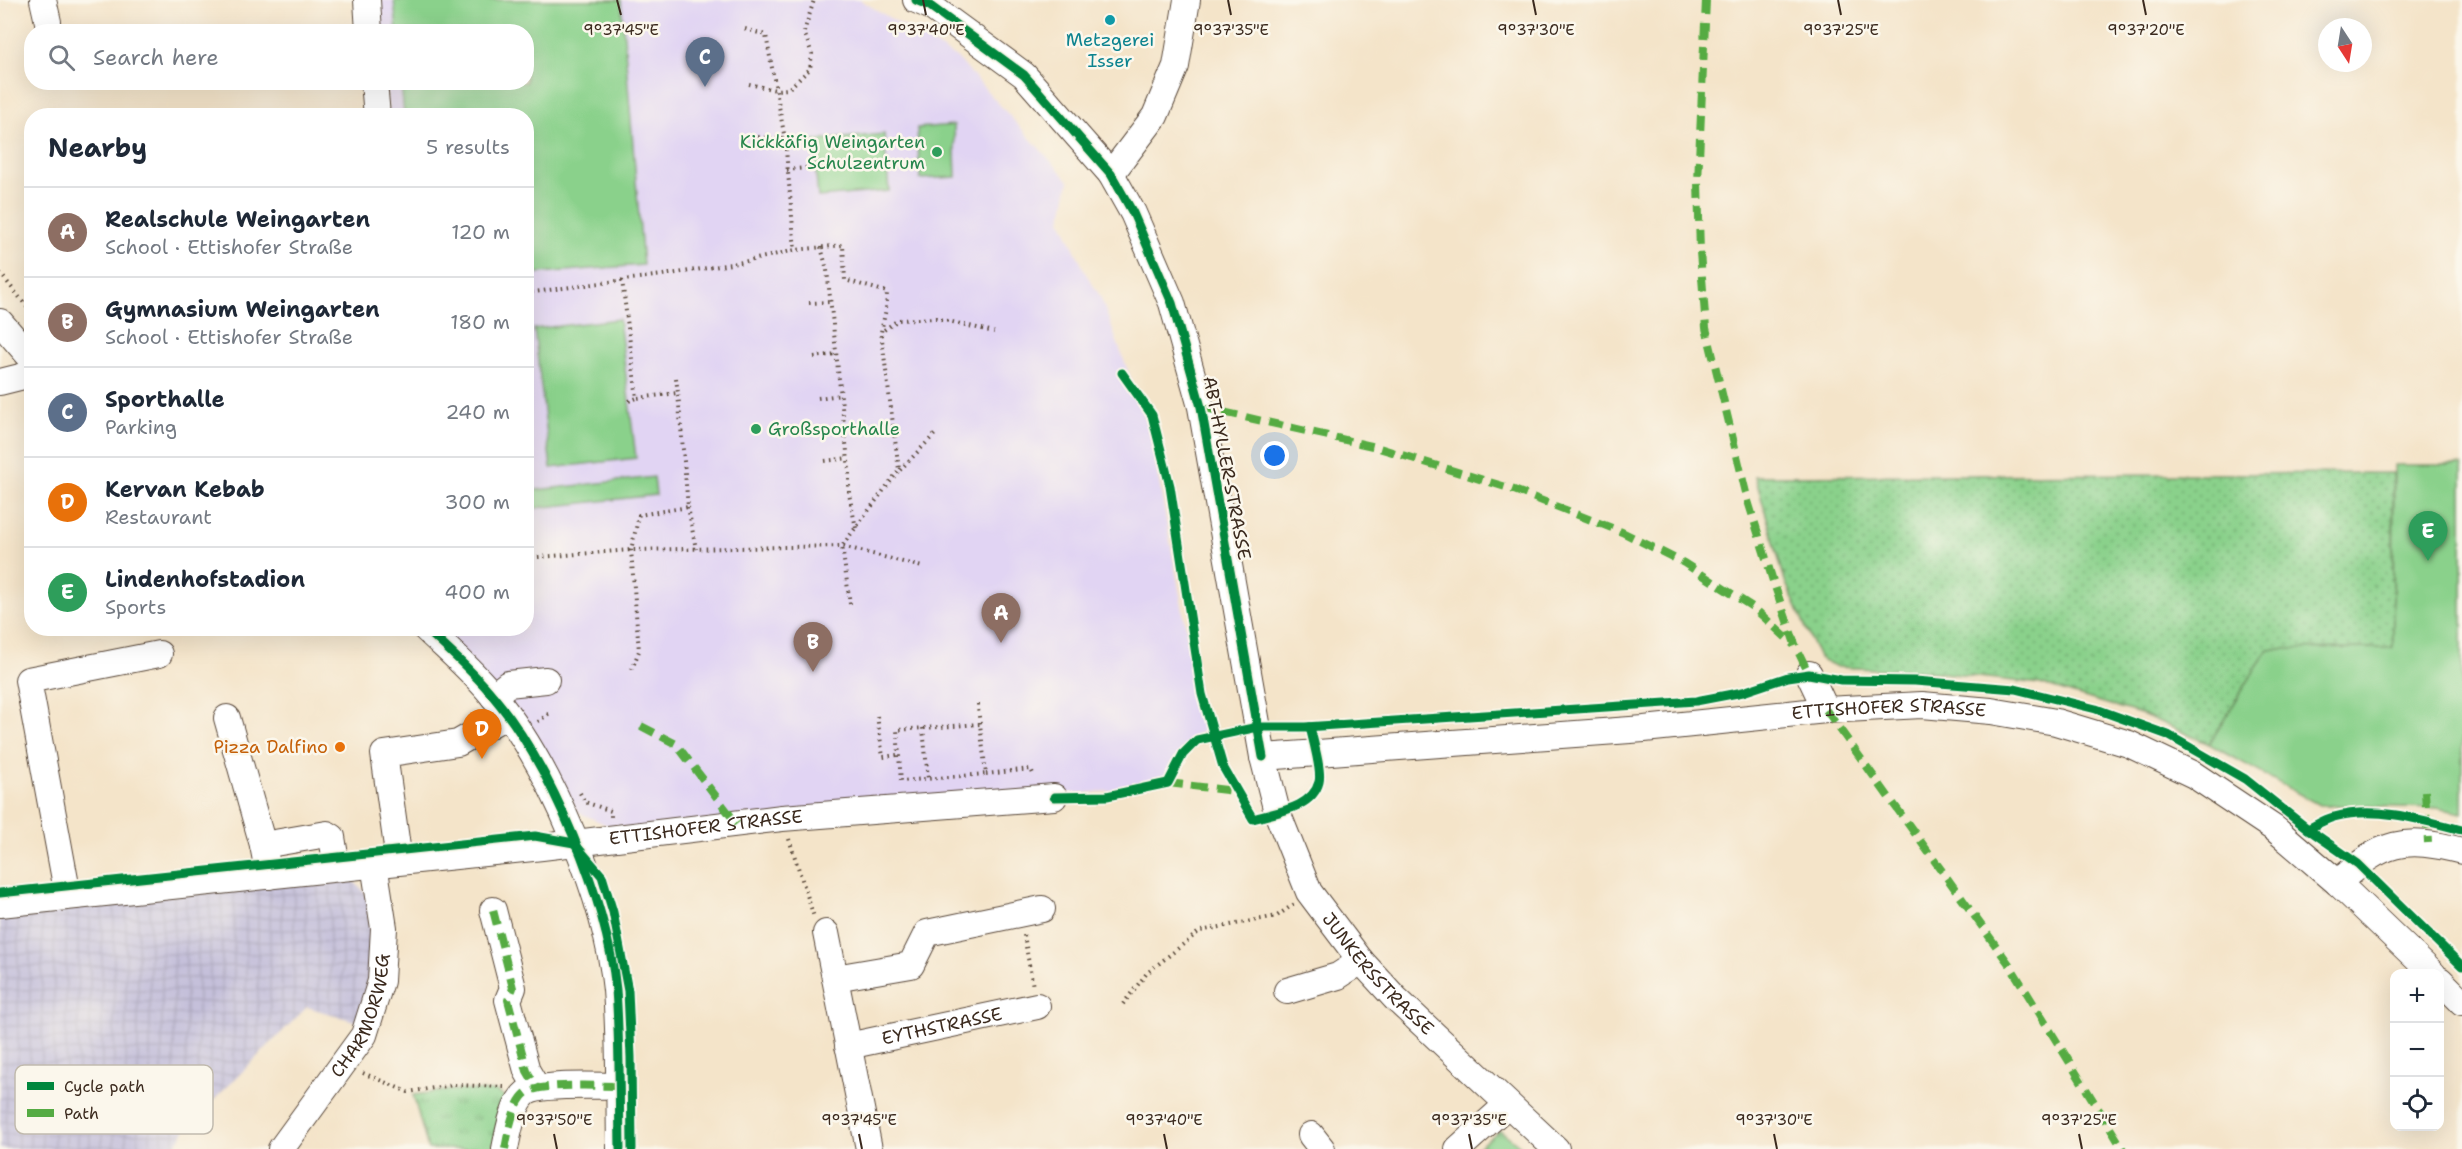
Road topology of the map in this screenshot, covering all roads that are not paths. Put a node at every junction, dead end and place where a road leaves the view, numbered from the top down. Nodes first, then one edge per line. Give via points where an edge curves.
1 (367, 0) edge
2 (916, 0) edge
3 (1186, 0) edge
4 (368, 24) edge
5 (375, 90) edge
6 (376, 108) edge
7 (1110, 174) junction
8 (0, 322) edge
9 (24, 351) edge
10 (24, 363) edge
11 (0, 382) edge
12 (434, 636) edge
13 (159, 654) dead end
14 (1809, 674) dead end
15 (546, 680) dead end
16 (500, 706) junction
17 (1826, 710) junction
18 (227, 718) dead end
19 (1263, 757) junction
20 (1054, 797) dead end
21 (574, 843) junction
22 (263, 845) junction
23 (2462, 851) edge
24 (399, 861) junction
25 (374, 864) junction
26 (338, 868) junction
27 (269, 876) junction
28 (2338, 883) junction
29 (68, 896) junction
30 (0, 904) edge
31 (493, 910) dead end
32 (1031, 911) road end
33 (826, 933) road end
34 (1361, 961) junction
35 (2428, 969) edge
36 (835, 978) junction
37 (2444, 985) edge
38 (1287, 991) dead end
39 (2462, 1002) edge
40 (1037, 1006) road end
41 (848, 1046) junction
42 (618, 1086) junction
43 (531, 1091) junction
44 (1507, 1105) junction
45 (280, 1149) edge
46 (505, 1149) edge
47 (620, 1149) edge
48 (869, 1149) edge
49 (1458, 1149) edge
50 (1556, 1149) edge

1 - 4 street
2 - 7 street, ABT-HYLLER-STRASSE via 930,6 1024,75
3 - 7 street via 1176,66 1155,116
5 - 6 street
7 - 19 street, ABT-HYLLER-STRASSE via 1133,213 1172,303 1201,407
8 - 9 street
10 - 11 street
12 - 16 street
13 - 29 street via 28,680
14 - 17 street
15 - 16 street via 508,684
16 - 21 street via 564,813
16 - 24 street via 458,743 384,754
17 - 19 street, ETTISHOFER STRASSE via 1644,729
17 - 28 street, ETTISHOFER STRASSE via 1922,705 1991,711 2056,722 2129,744 2194,775 2264,822
18 - 22 street
19 - 34 street, JUNKERSSTRASSE via 1278,812 1309,892
20 - 21 street, ETTISHOFER STRASSE via 782,818
21 - 24 street, ETTISHOFER STRASSE
21 - 42 street via 602,914 616,988
22 - 26 street via 327,834 332,837
22 - 27 street
23 - 28 street via 2428,843 2388,846 2358,864
24 - 25 street, ETTISHOFER STRASSE
25 - 26 street, ETTISHOFER STRASSE
25 - 45 street, CHARMORWEG via 384,928 381,981 364,1035
26 - 27 street, ETTISHOFER STRASSE
27 - 29 street, ETTISHOFER STRASSE
28 - 35 street, ETTISHOFER STRASSE
29 - 30 street, ETTISHOFER STRASSE
31 - 43 street via 513,988 508,1000
32 - 36 street via 927,933 911,965
33 - 36 street
34 - 38 street via 1338,976
34 - 44 street, JUNKERSSTRASSE
36 - 41 street
37 - 39 street
40 - 41 street, EYTHSTRASSE
41 - 48 street
42 - 43 street
42 - 47 street
43 - 46 street via 510,1121
44 - 49 street
44 - 50 street, JUNKERSSTRASSE

